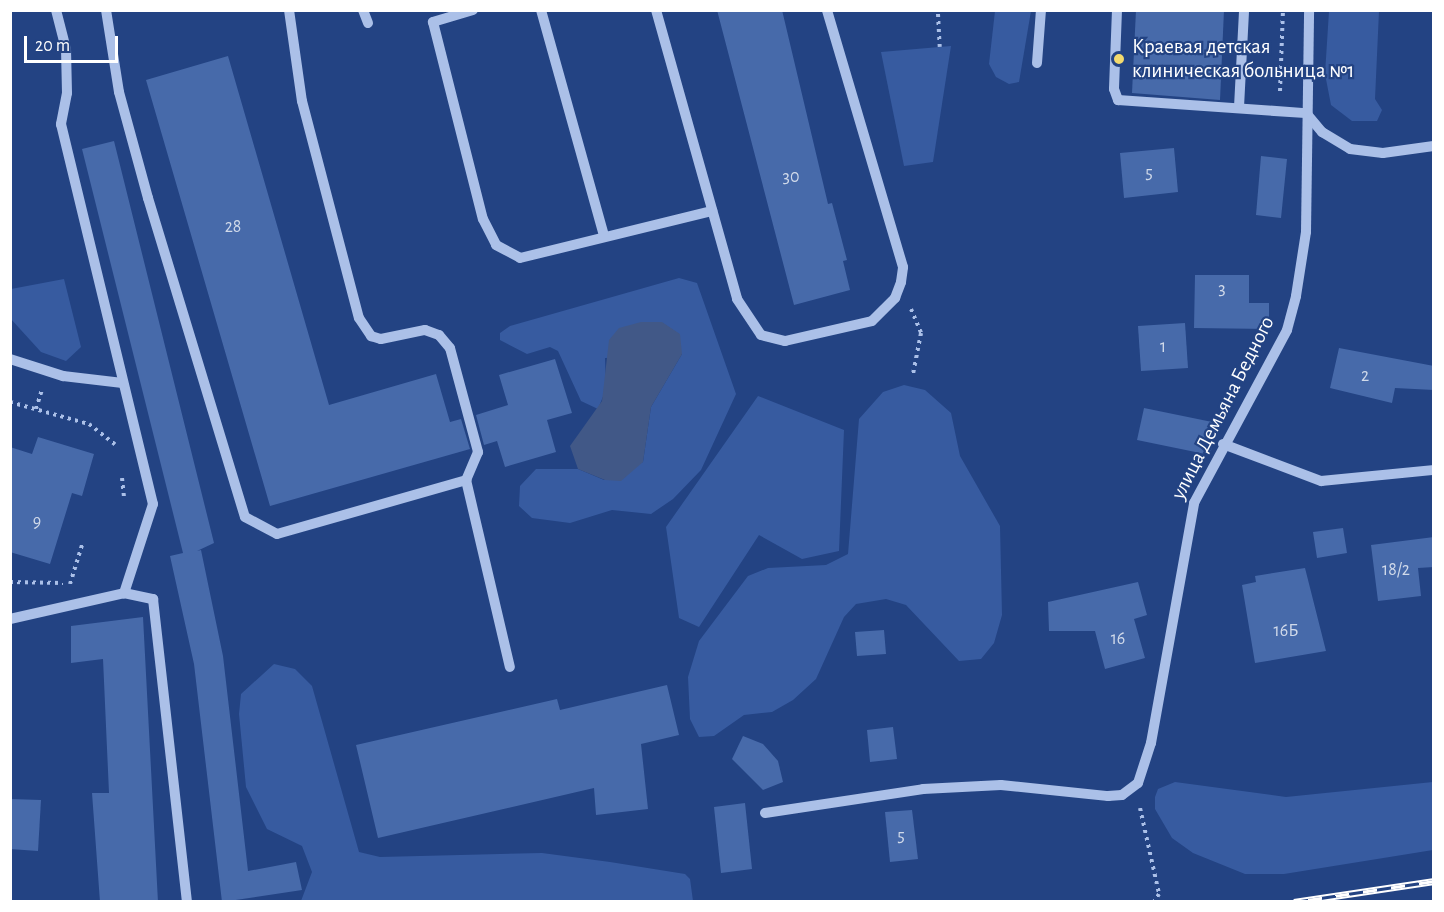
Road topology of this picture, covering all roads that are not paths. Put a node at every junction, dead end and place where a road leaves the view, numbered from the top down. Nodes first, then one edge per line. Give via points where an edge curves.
1 (56, 10) edge
2 (106, 10) edge
3 (290, 10) edge
4 (363, 10) edge
5 (473, 10) edge
6 (541, 10) edge
7 (656, 10) edge
8 (827, 10) edge
9 (1041, 10) edge
10 (1117, 10) edge
11 (1244, 10) edge
12 (1309, 10) edge
13 (368, 24) dead end
14 (1037, 63) dead end
15 (1239, 107) junction
16 (1306, 113) junction
17 (1434, 146) edge
18 (711, 211) junction
19 (604, 236) junction
20 (10, 359) edge
21 (123, 383) junction
22 (1223, 444) junction
23 (1434, 470) edge
24 (466, 480) junction
25 (124, 593) junction
26 (10, 619) edge
27 (510, 667) dead end
28 (765, 813) dead end
29 (186, 902) edge

1 - 21 street via 66,49 67,93 61,124
2 - 24 street via 119,92 148,198 245,517 277,534
3 - 24 street via 302,101 359,318 371,336 381,339 425,330 439,334 450,348 478,452
4 - 13 street
5 - 19 street via 433,22 483,219 495,245 520,258
6 - 19 street
7 - 18 street
8 - 18 street via 903,267 895,298 872,321 785,341 761,335 737,299
9 - 14 street
10 - 15 street via 1114,89 1118,100
11 - 15 street
12 - 16 street, улица Демьяна Бедного
15 - 16 street
16 - 17 street via 1322,132 1350,149 1383,153
16 - 22 street, улица Демьяна Бедного via 1306,232 1296,296 1287,330
18 - 19 street
20 - 21 street via 63,376
21 - 25 street via 153,504
22 - 23 street via 1321,481
22 - 28 street, улица Демьяна Бедного via 1190,517 1151,743 1135,785 1108,796 1001,784 956,786
24 - 27 street
25 - 26 street
25 - 29 street via 141,594 157,605

